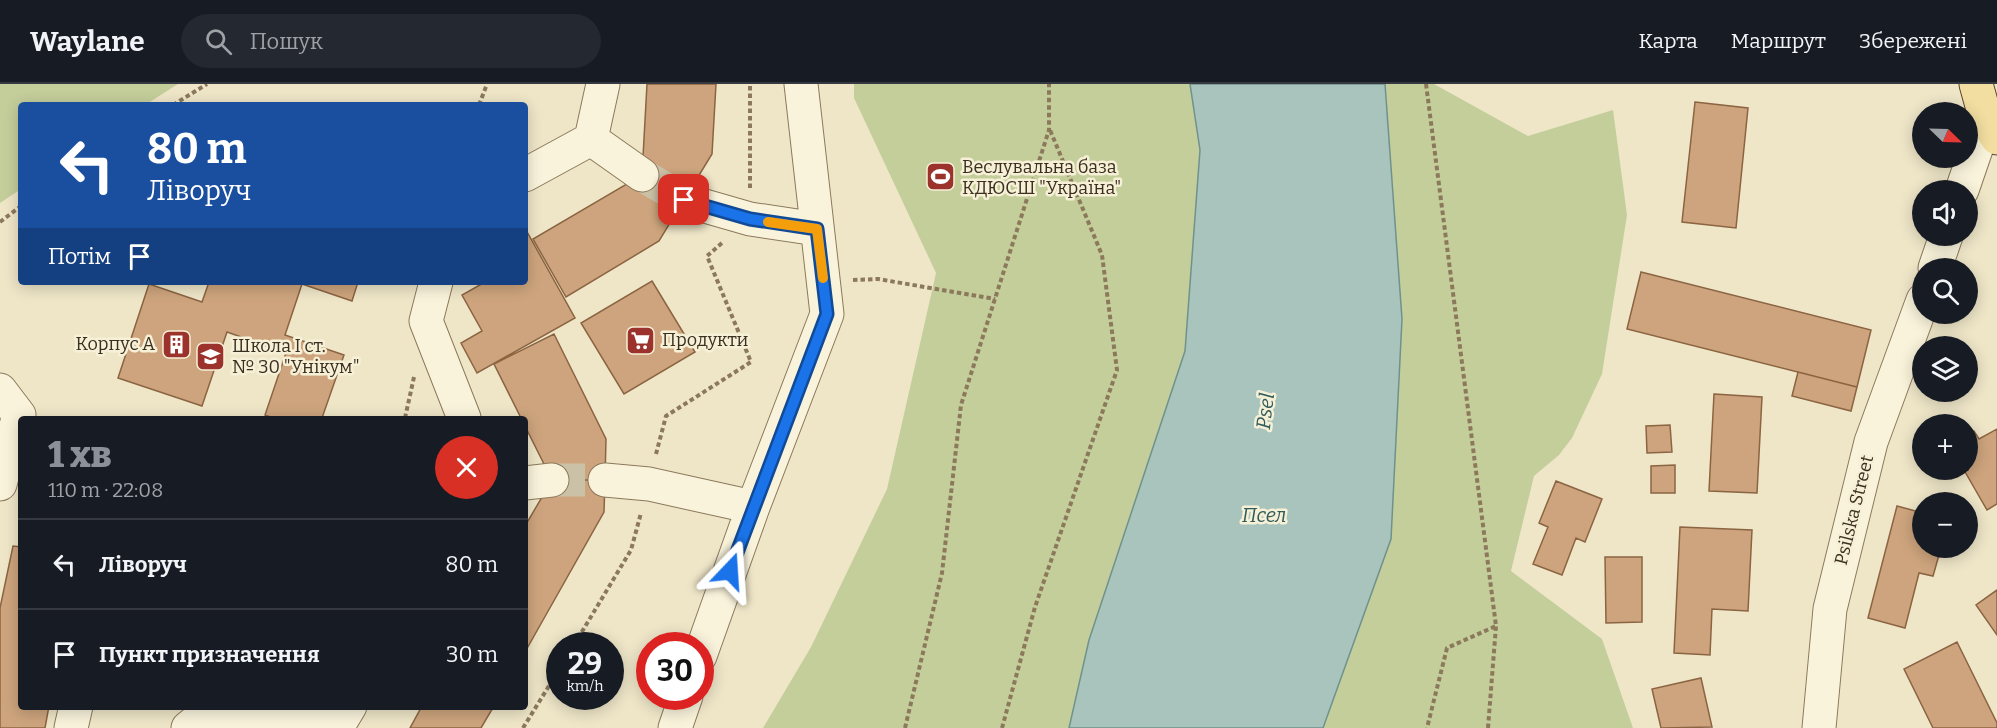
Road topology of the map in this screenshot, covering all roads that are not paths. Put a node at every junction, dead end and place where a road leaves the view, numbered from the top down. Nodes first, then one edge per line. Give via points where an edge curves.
1 (603, 84) edge
2 (801, 84) edge
3 (1976, 84) edge
4 (1992, 129) edge
5 (591, 139) junction
6 (528, 173) edge
7 (642, 176) tunnel mouth
8 (1967, 180) edge
9 (684, 200) tunnel mouth
10 (817, 229) junction
11 (434, 285) edge
12 (1914, 324) edge
13 (0, 390) edge
14 (19, 416) edge
15 (463, 416) edge
16 (18, 419) edge
17 (605, 480) tunnel mouth
18 (0, 484) edge
19 (753, 507) junction
20 (709, 632) edge
21 (75, 710) edge
22 (681, 710) edge
23 (346, 718) edge
24 (71, 728) edge
25 (188, 728) edge
26 (675, 728) edge
27 (1819, 728) edge

1 - 5 street
2 - 10 street
3 - 4 main road
4 - 8 street
5 - 6 street
5 - 7 street
9 - 10 street via 750,219
10 - 19 street via 827,314
11 - 15 street via 426,321
12 - 27 street, Psilska Street via 1871,442 1830,609
13 - 14 street
16 - 18 street
17 - 19 street via 649,484
19 - 20 street
21 - 24 street
22 - 26 street
23 - 25 street via 198,720

